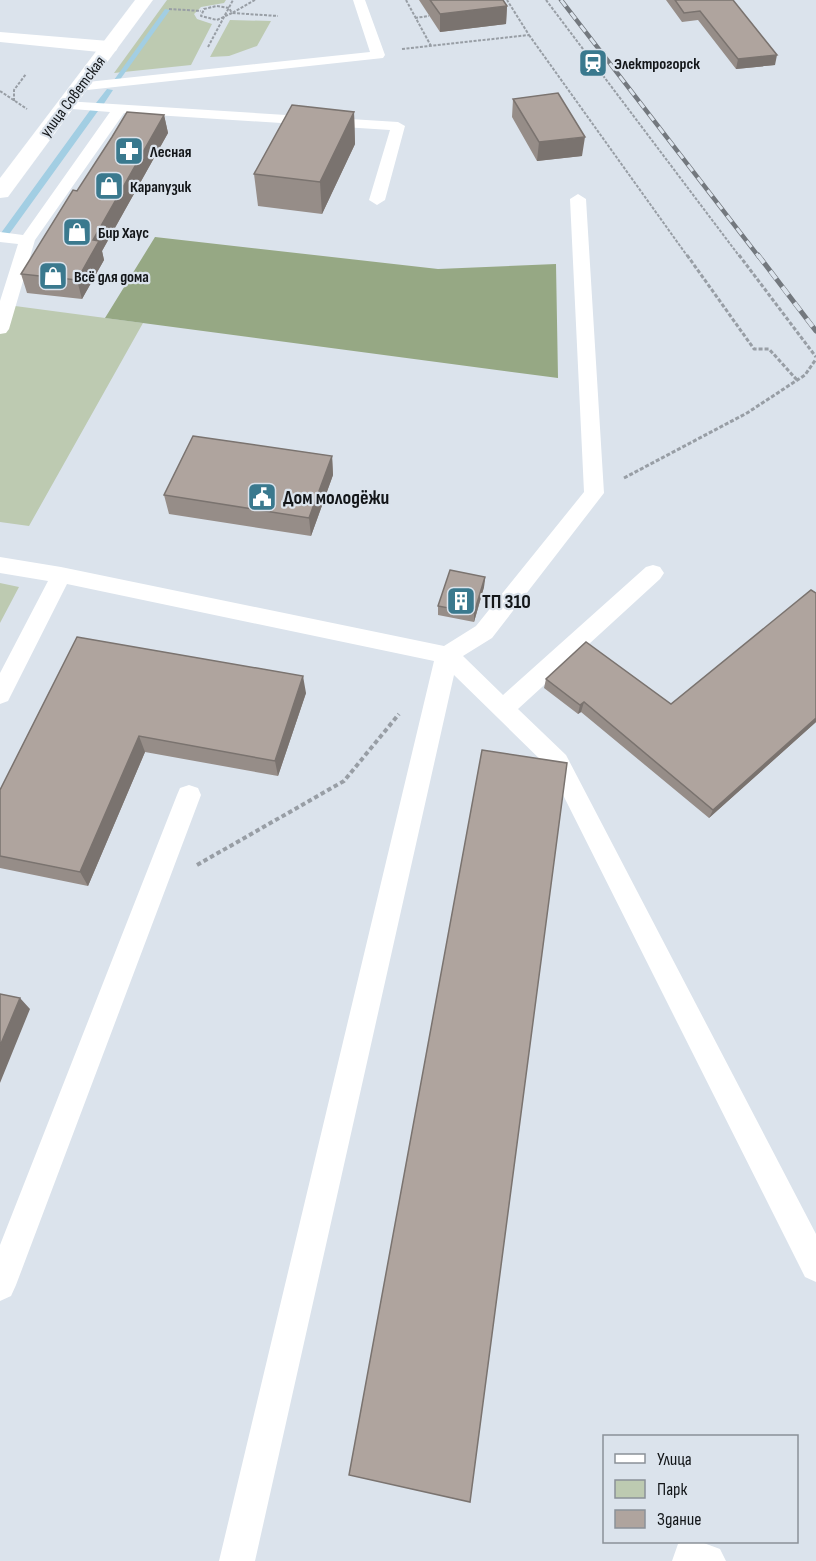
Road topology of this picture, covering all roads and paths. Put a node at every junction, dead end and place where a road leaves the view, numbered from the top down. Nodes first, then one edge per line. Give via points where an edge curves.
1 (144, 0) edge
2 (233, 0) edge
3 (255, 0) edge
4 (360, 0) edge
5 (406, 0) edge
6 (507, 0) edge
7 (546, 0) edge
8 (511, 6) junction
9 (503, 7) edge
10 (229, 8) junction
11 (168, 9) dead end
12 (201, 11) junction
13 (232, 14) junction
14 (278, 16) dead end
15 (429, 16) edge
16 (415, 18) junction
17 (223, 20) junction
18 (529, 35) junction
19 (0, 37) edge
20 (109, 46) junction
21 (431, 46) junction
22 (378, 52) junction
23 (26, 74) dead end
24 (194, 75) junction
25 (78, 87) junction
26 (0, 91) edge
27 (14, 101) junction
28 (65, 105) junction
29 (120, 108) junction
30 (28, 109) dead end
31 (0, 192) edge
32 (578, 199) dead end
33 (377, 200) dead end
34 (0, 237) edge
35 (27, 240) junction
36 (0, 329) edge
37 (816, 358) edge
38 (797, 380) junction
39 (594, 494) junction
40 (0, 565) edge
41 (654, 573) dead end
42 (62, 575) junction
43 (447, 655) junction
44 (0, 695) edge
45 (403, 709) dead end
46 (503, 709) junction
47 (189, 795) dead end
48 (152, 891) junction
49 (816, 1266) edge
50 (0, 1285) edge
51 (237, 1561) edge
52 (690, 1561) edge
53 (708, 1561) edge

1 - 20 street, улица Советская
2 - 10 path
3 - 13 path
4 - 22 lane
5 - 16 path
6 - 8 path
7 - 37 path
8 - 9 path
8 - 18 path
10 - 12 path via 213,6
10 - 13 path
10 - 17 path
11 - 12 path
12 - 17 path via 201,16 208,20
13 - 14 path
13 - 17 path
15 - 16 path
16 - 21 path
17 - 24 path
18 - 21 path
18 - 38 path via 754,349 769,349
19 - 20 street
20 - 25 street, улица Советская
21 - 22 path
22 - 24 lane
23 - 27 path via 14,90
24 - 25 lane
25 - 28 street, улица Советская
26 - 27 path
27 - 30 path
28 - 29 lane
28 - 31 street, улица Советская
29 - 33 lane via 398,126
29 - 35 lane
32 - 39 lane
34 - 35 lane
35 - 36 lane
37 - 38 path
38 - 39 path via 747,413
39 - 43 lane via 484,632
40 - 42 lane
41 - 46 lane
42 - 43 lane
42 - 44 lane
43 - 46 lane
43 - 51 lane
45 - 48 path via 344,781
46 - 49 lane via 558,762
47 - 48 lane
48 - 50 lane
52 - 53 lane via 690,1556

